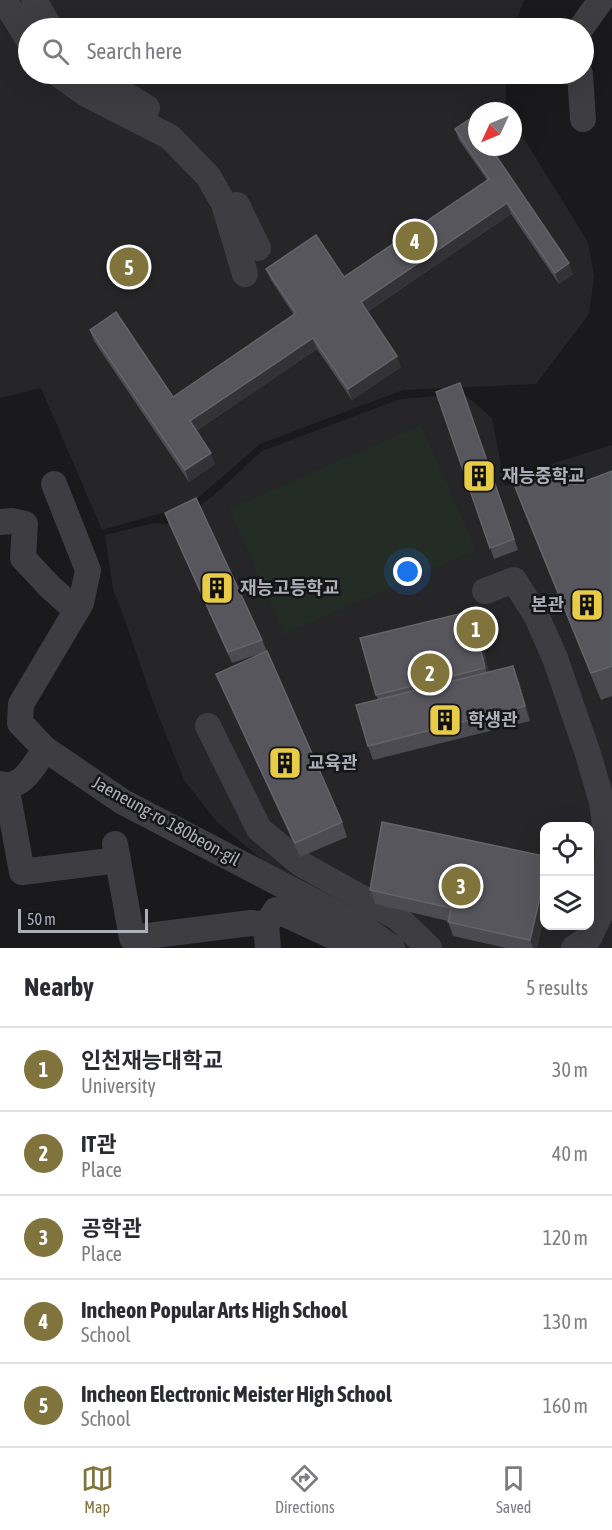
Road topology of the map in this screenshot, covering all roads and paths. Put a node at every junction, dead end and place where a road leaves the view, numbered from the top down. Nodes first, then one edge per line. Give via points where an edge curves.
1 (4, 0) edge
2 (34, 0) edge
3 (601, 0) edge
4 (44, 18) edge
5 (588, 18) edge
6 (18, 23) edge
7 (72, 84) edge
8 (109, 84) edge
9 (581, 84) edge
10 (583, 119) dead end
11 (258, 248) dead end
12 (244, 274) dead end
13 (54, 484) dead end
14 (0, 522) edge
15 (485, 591) dead end
16 (76, 610) junction
17 (208, 726) dead end
18 (45, 749) junction
19 (3, 784) edge
20 (602, 928) edge
21 (267, 937) edge
22 (386, 946) edge
23 (358, 948) edge
24 (429, 948) edge
25 (574, 948) edge

1 - 6 lane
2 - 4 lane
3 - 5 lane
7 - 12 lane via 170,137 208,176 224,204
8 - 11 lane via 200,146 223,174
9 - 10 lane
13 - 16 lane, Jaeneung-ro 180beon-gil via 88,570
14 - 16 lane via 25,524 23,558
15 - 20 lane via 514,580 536,615 555,658 602,802 608,850
16 - 18 lane, Jaeneung-ro 180beon-gil via 21,704 20,723
17 - 24 lane via 259,830 301,864 398,918
18 - 19 lane via 25,778 12,785
18 - 22 lane, Jaeneung-ro 180beon-gil via 123,802 363,927
19 - 21 lane via 22,872 116,852 132,938 251,923
20 - 25 lane
21 - 23 lane via 276,910

